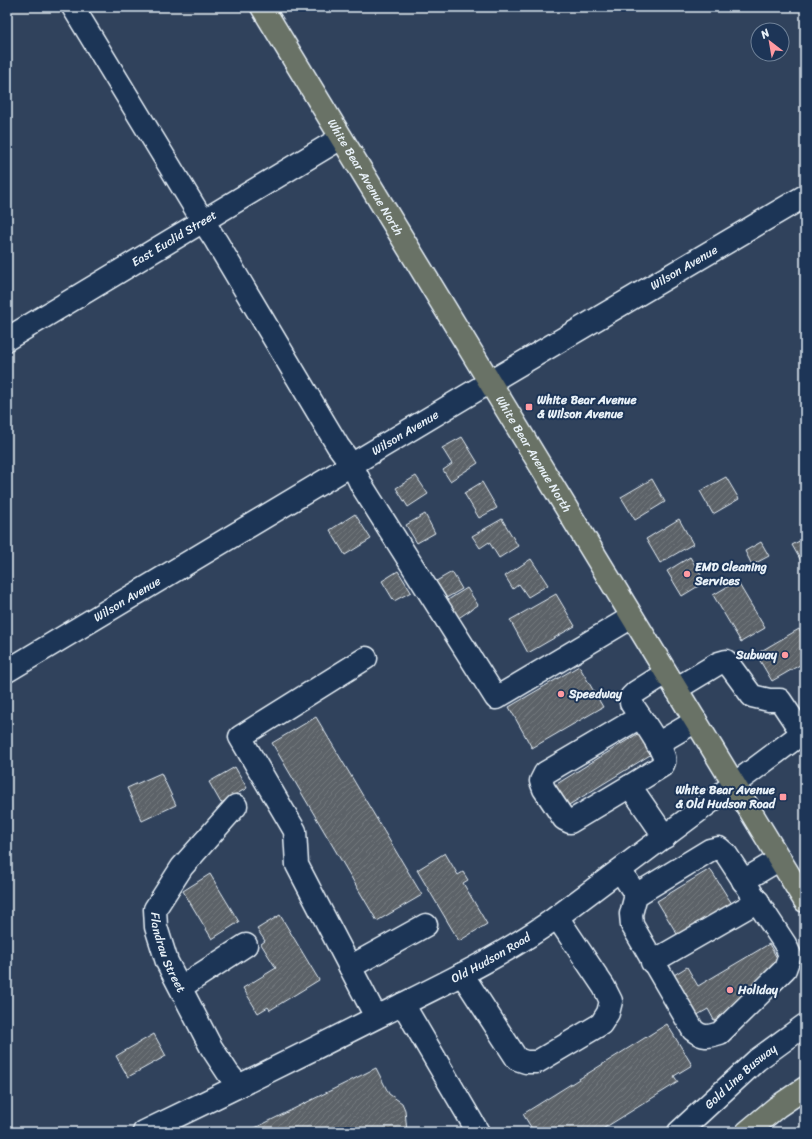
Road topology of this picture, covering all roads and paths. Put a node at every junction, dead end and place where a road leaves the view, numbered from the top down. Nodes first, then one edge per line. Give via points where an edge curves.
1 (73, 7) edge
2 (262, 7) edge
3 (341, 138) junction
4 (805, 196) edge
5 (203, 221) junction
6 (7, 339) edge
7 (490, 383) junction
8 (352, 465) junction
9 (632, 617) junction
10 (366, 658) dead end
11 (7, 671) edge
12 (671, 681) junction
13 (640, 717) junction
14 (696, 721) junction
15 (804, 732) edge
16 (657, 744) junction
17 (735, 784) junction
18 (630, 786) junction
19 (236, 806) dead end
20 (664, 837) junction
21 (780, 859) junction
22 (620, 870) junction
23 (743, 881) junction
24 (636, 895) junction
25 (758, 901) junction
26 (805, 901) edge
27 (558, 917) junction
28 (426, 925) dead end
29 (246, 945) dead end
30 (652, 962) junction
31 (350, 967) junction
32 (462, 974) junction
33 (180, 987) junction
34 (403, 1004) junction
35 (376, 1017) junction
36 (805, 1025) edge
37 (239, 1086) junction
38 (805, 1088) edge
39 (144, 1132) edge
40 (478, 1132) edge
41 (679, 1132) edge
42 (747, 1132) edge

1 - 5 street
2 - 3 main road, White Bear Avenue North
3 - 5 street, East Euclid Street
3 - 7 main road, White Bear Avenue North
4 - 7 street, Wilson Avenue
5 - 6 street, East Euclid Street
5 - 8 street via 338,446
7 - 8 street, Wilson Avenue
7 - 9 main road, White Bear Avenue North
8 - 9 street via 362,486 496,698
8 - 11 street, Wilson Avenue
9 - 12 main road, White Bear Avenue North
10 - 31 street via 240,737 295,831 297,865
12 - 13 street via 636,692 631,697 631,703
12 - 14 main road, White Bear Avenue North
12 - 15 street via 726,661 752,696 780,700
13 - 16 street
13 - 18 street via 545,773 542,781 544,789 564,819 570,822
14 - 16 street
14 - 17 main road, White Bear Avenue North
15 - 17 street, Old Hudson Road
16 - 18 street via 664,757 662,766
17 - 20 street, Old Hudson Road
17 - 21 main road, White Bear Avenue North
18 - 20 street
19 - 33 street, Flandrau Street via 182,867 155,909 156,927 167,962
20 - 22 street, Old Hudson Road
21 - 23 street
21 - 26 main road, White Bear Avenue North
22 - 24 street
22 - 27 street, Old Hudson Road
23 - 24 street via 726,854 719,848 710,850
23 - 25 street
24 - 30 street via 631,914 632,925
25 - 30 street
25 - 30 street via 790,956 785,969 720,1032 709,1036 699,1035 693,1030
27 - 32 street, Old Hudson Road via 495,957
27 - 32 street via 611,1001 608,1013 601,1024 537,1062 517,1059
28 - 31 street
29 - 33 street
31 - 35 street
32 - 34 street, Old Hudson Road
33 - 37 street, Flandrau Street via 211,1047
34 - 35 street, Old Hudson Road
34 - 40 street
35 - 37 street, Old Hudson Road
36 - 41 street, Gold Line Busway via 758,1060
37 - 39 street, Old Hudson Road
38 - 42 main road

